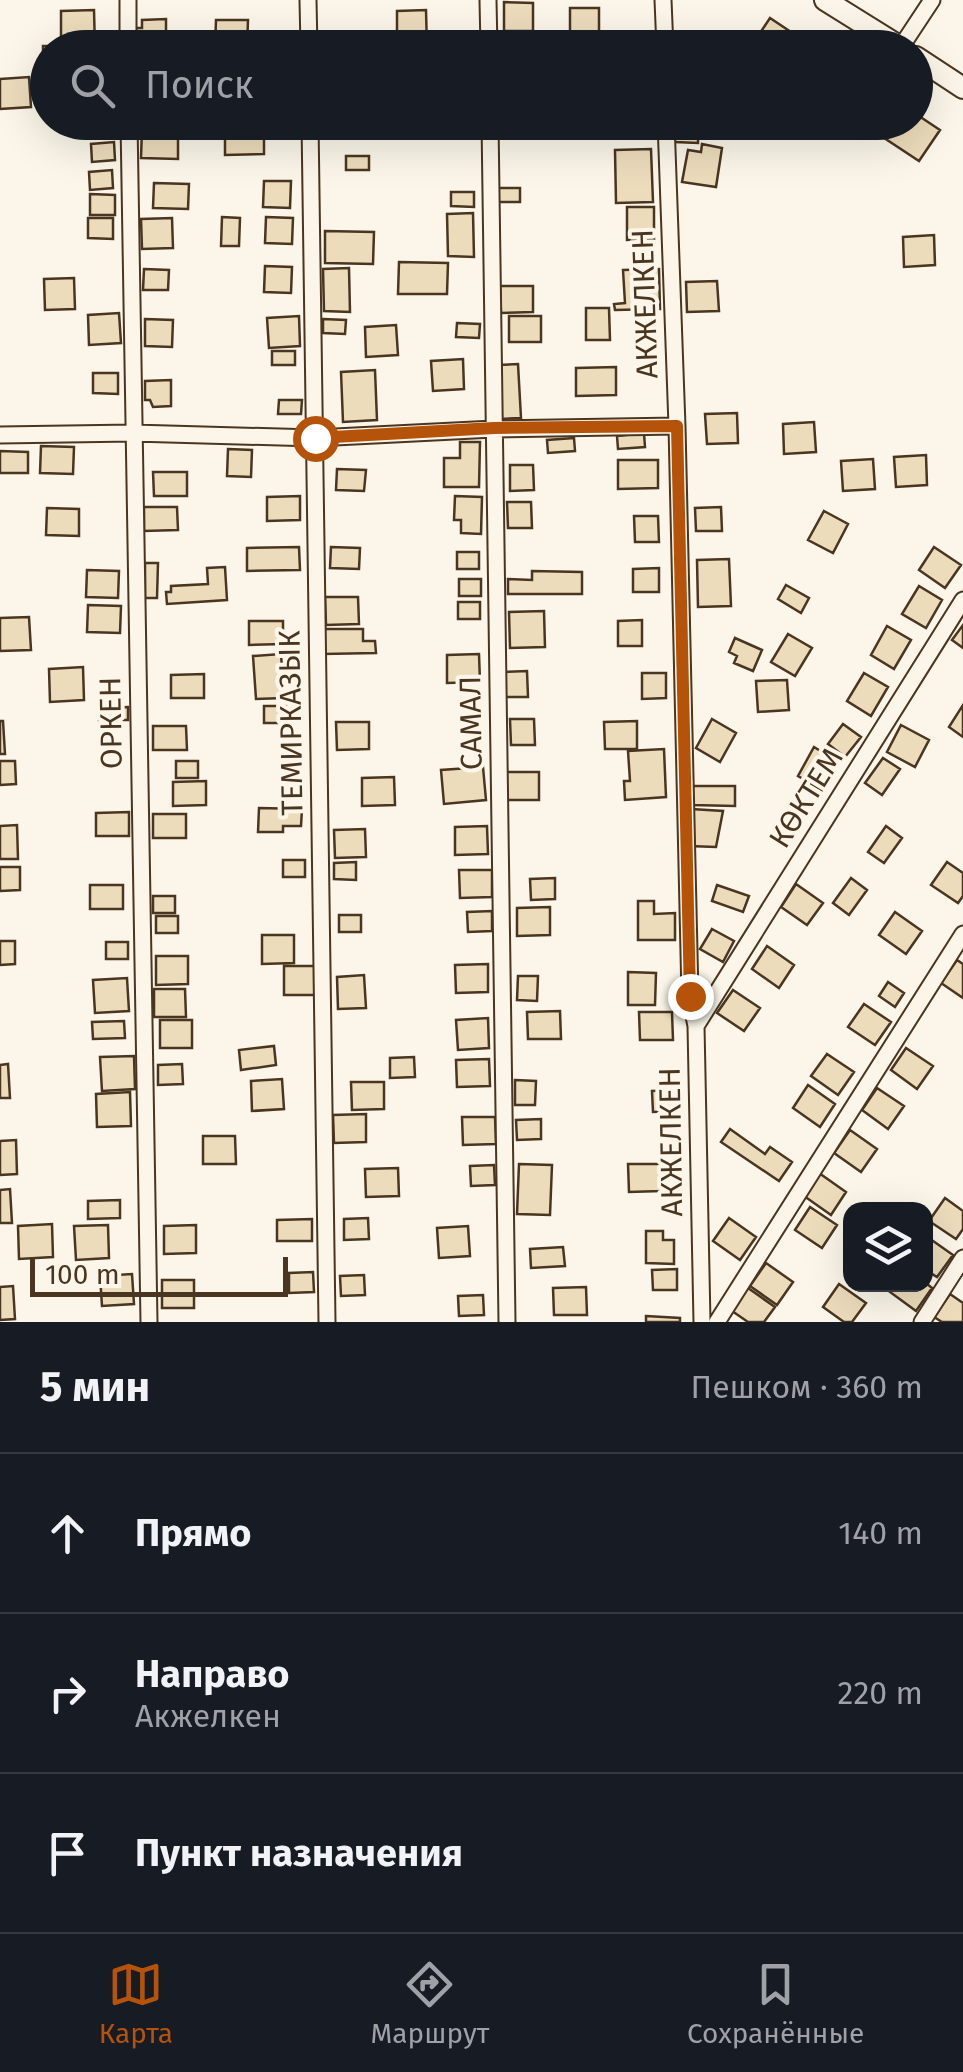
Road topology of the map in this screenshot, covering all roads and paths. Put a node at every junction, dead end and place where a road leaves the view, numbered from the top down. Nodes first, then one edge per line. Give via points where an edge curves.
1 (128, 0) edge
2 (308, 0) edge
3 (488, 0) edge
4 (664, 0) edge
5 (825, 0) edge
6 (932, 0) edge
7 (128, 30) edge
8 (309, 30) edge
9 (489, 30) edge
10 (664, 30) edge
11 (874, 30) edge
12 (913, 30) edge
13 (933, 68) edge
14 (963, 88) edge
15 (129, 140) edge
16 (310, 140) edge
17 (490, 140) edge
18 (667, 140) edge
19 (677, 426) junction
20 (494, 428) junction
21 (133, 433) junction
22 (0, 435) edge
23 (315, 438) junction
24 (963, 600) edge
25 (963, 934) edge
26 (696, 1026) junction
27 (963, 1258) edge
28 (149, 1322) edge
29 (327, 1322) edge
30 (507, 1322) edge
31 (702, 1322) edge
32 (717, 1322) edge
33 (922, 1322) edge

1 - 7 street
2 - 8 street
3 - 9 street
4 - 10 street
5 - 11 street
6 - 12 street
13 - 14 street
15 - 21 street, ОРКЕН
16 - 23 street, ТЕМИРКАЗЫК
17 - 20 street, САМАЛ
18 - 19 street, АКЖЕЛКЕН
19 - 20 street
19 - 26 street, АКЖЕЛКЕН via 690,996
20 - 23 street
20 - 30 street, САМАЛ
21 - 22 street
21 - 23 street
21 - 28 street, ОРКЕН
23 - 29 street, ТЕМИРКАЗЫК
24 - 26 street, КӨКТЕМ
25 - 32 street
26 - 31 street, АКЖЕЛКЕН
27 - 33 street

